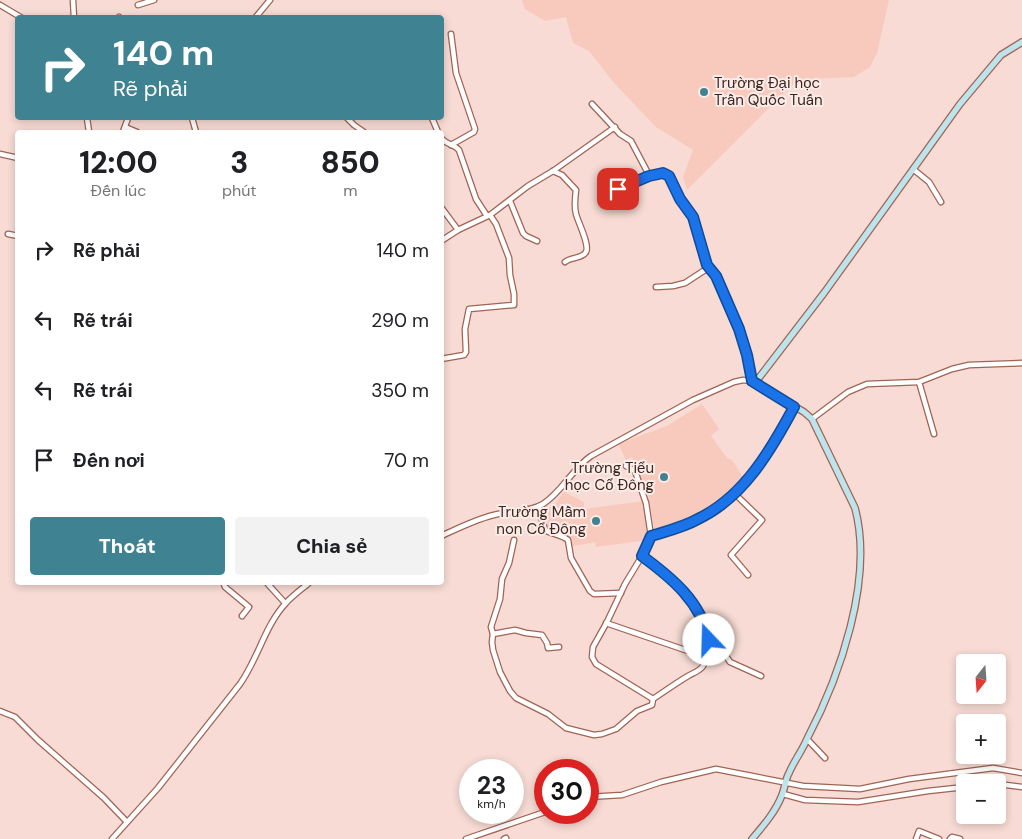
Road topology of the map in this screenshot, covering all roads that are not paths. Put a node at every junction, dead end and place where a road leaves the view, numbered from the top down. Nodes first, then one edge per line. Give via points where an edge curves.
1 (74, 0) edge
2 (154, 0) edge
3 (270, 0) edge
4 (138, 5) dead end
5 (0, 6) edge
6 (16, 15) edge
7 (74, 15) edge
8 (258, 15) edge
9 (451, 34) dead end
10 (1022, 42) edge
11 (592, 104) dead end
12 (349, 120) edge
13 (615, 127) junction
14 (361, 130) edge
15 (444, 141) edge
16 (450, 146) junction
17 (0, 154) edge
18 (15, 157) edge
19 (913, 169) junction
20 (553, 171) junction
21 (649, 176) junction
22 (618, 189) dead end
23 (510, 201) junction
24 (941, 202) dead end
25 (444, 211) edge
26 (489, 216) junction
27 (458, 230) junction
28 (8, 234) dead end
29 (15, 235) edge
30 (444, 239) edge
31 (536, 241) dead end
32 (565, 262) dead end
33 (708, 268) junction
34 (656, 287) dead end
35 (444, 358) edge
36 (1022, 363) edge
37 (753, 382) junction
38 (919, 382) junction
39 (794, 407) junction
40 (812, 419) junction
41 (934, 434) dead end
42 (626, 466) dead end
43 (735, 494) junction
44 (538, 507) junction
45 (444, 535) edge
46 (651, 536) junction
47 (514, 540) dead end
48 (642, 556) junction
49 (748, 575) dead end
50 (224, 585) edge
51 (269, 585) edge
52 (306, 585) edge
53 (621, 593) junction
54 (285, 603) junction
55 (242, 616) dead end
56 (606, 623) junction
57 (493, 634) junction
58 (559, 647) dead end
59 (711, 647) junction
60 (707, 660) junction
61 (760, 676) dead end
62 (653, 699) junction
63 (0, 711) edge
64 (808, 739) junction
65 (825, 758) dead end
66 (1022, 773) edge
67 (1006, 785) edge
68 (1022, 786) edge
69 (956, 788) edge
70 (784, 789) junction
71 (599, 797) edge
72 (534, 816) edge
73 (126, 821) junction
74 (473, 838) edge
75 (112, 839) edge
76 (466, 839) edge
77 (753, 839) edge
78 (916, 839) edge
79 (939, 839) edge
80 (950, 839) edge
81 (960, 839) edge

1 - 7 street
2 - 4 street
3 - 8 street
5 - 6 street
9 - 16 street via 456,73 475,129
10 - 19 street via 989,69
11 - 13 street
12 - 14 street
13 - 20 street
13 - 21 street via 632,141
15 - 16 street
16 - 26 street via 459,150 476,199
17 - 18 street
19 - 24 street via 930,182
19 - 37 street via 824,293
20 - 23 street
20 - 32 street via 562,174 576,190 576,214 586,248 583,255 568,258
21 - 22 street
21 - 33 street via 663,173 669,176 693,217
23 - 26 street
23 - 31 street via 523,233
25 - 27 street
26 - 27 street
26 - 35 street via 496,224 508,258 514,305 469,309 465,329 466,352
27 - 30 street
28 - 29 street
33 - 34 street via 685,283
33 - 37 street via 716,276 739,329
36 - 38 street via 969,365
37 - 39 street
37 - 44 street via 734,382 693,400 591,456 577,467 552,498
38 - 40 street via 861,386
38 - 41 street
39 - 40 street
39 - 43 street via 762,462
40 - 64 street via 850,494 858,518 861,554 852,619 841,660
42 - 46 street via 635,471 643,490
43 - 46 street via 697,520
43 - 49 street via 762,520 731,555
44 - 45 street via 496,514
44 - 53 street via 545,530 568,540 571,558 590,591 594,594
46 - 48 street
47 - 57 street via 491,627
48 - 53 street
48 - 59 street via 671,578 689,598 704,622
50 - 55 street via 249,607
51 - 54 street
52 - 54 street
53 - 56 street
54 - 73 street via 240,684 158,788
56 - 60 street
56 - 62 street via 593,646 594,661
57 - 58 street via 515,630 542,635 548,648
57 - 62 street via 493,650 510,691 516,698 569,729 602,734 616,729 637,710 652,705
59 - 60 street
59 - 61 street via 730,662
60 - 62 street via 702,668
63 - 73 street via 15,717
64 - 65 street
64 - 70 street via 788,773
66 - 70 street via 993,768 860,789
67 - 68 street
69 - 70 street via 858,802 806,800
70 - 71 street via 733,771 716,769 670,779 622,795
70 - 77 street via 771,816
72 - 74 street
73 - 75 street
74 - 76 street
78 - 79 street via 919,831
80 - 81 street

